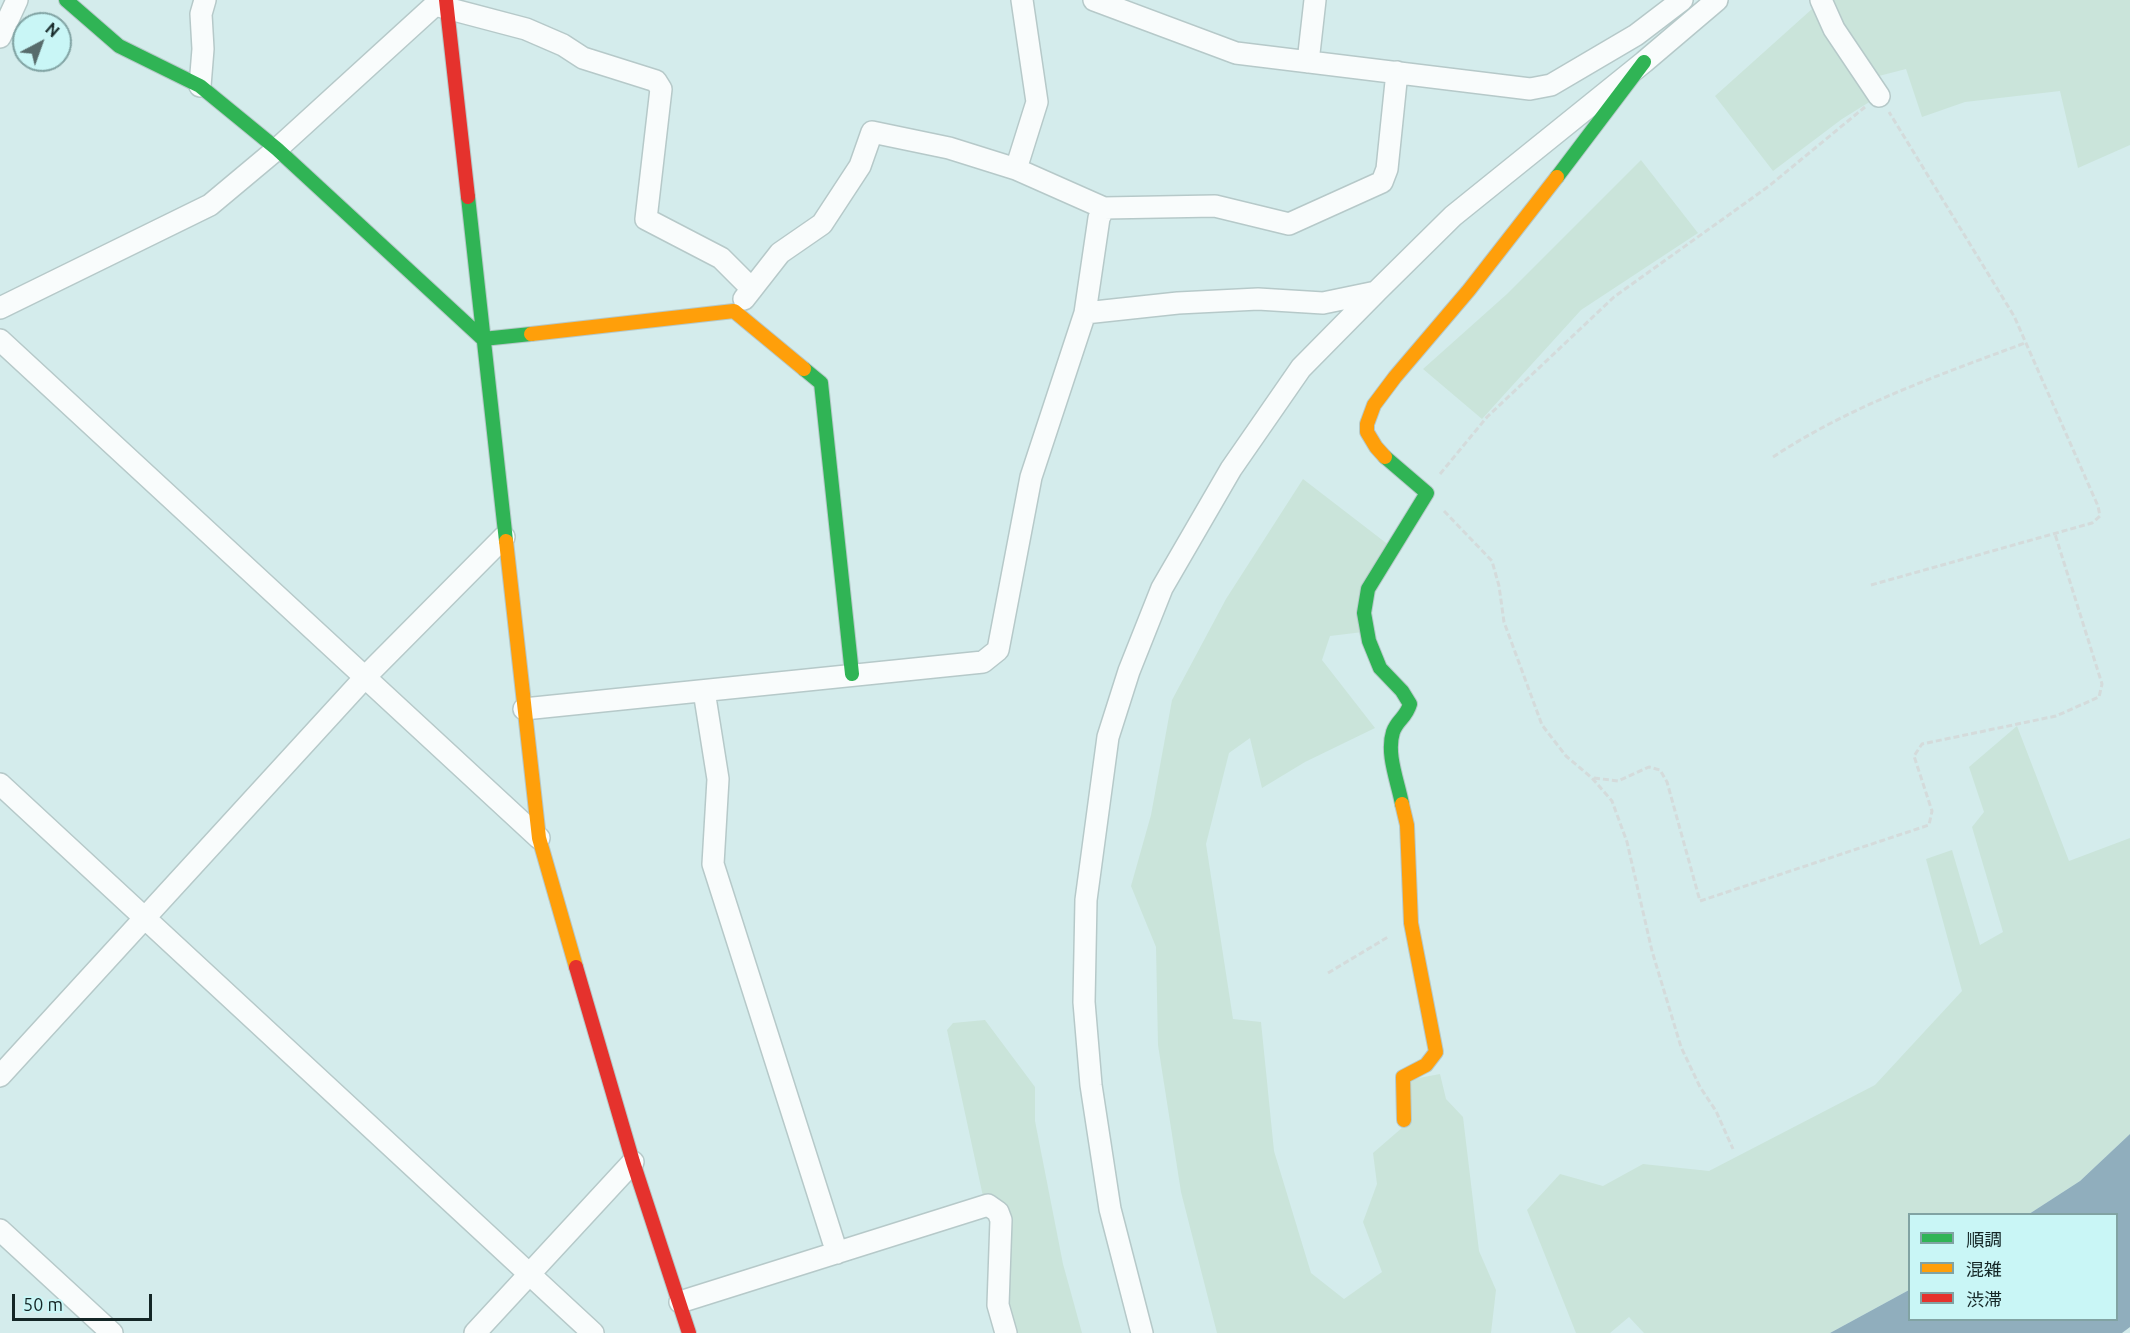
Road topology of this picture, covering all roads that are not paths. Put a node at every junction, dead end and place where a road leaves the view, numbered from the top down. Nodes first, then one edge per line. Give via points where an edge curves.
1 (17, 0) edge
2 (205, 0) edge
3 (1022, 0) edge
4 (1094, 0) edge
5 (1315, 0) edge
6 (1682, 0) edge
7 (1717, 0) edge
8 (1821, 0) edge
9 (73, 2) edge
10 (446, 4) edge
11 (0, 37) edge
12 (1308, 62) junction
13 (1644, 62) junction
14 (1397, 72) junction
15 (200, 86) junction
16 (1879, 96) road end
17 (277, 149) junction
18 (1016, 169) junction
19 (1104, 208) junction
20 (752, 289) junction
21 (1376, 292) junction
22 (0, 308) edge
23 (734, 311) junction
24 (1085, 313) junction
25 (483, 339) junction
26 (0, 340) edge
27 (504, 537) junction
28 (852, 675) junction
29 (364, 679) junction
30 (704, 691) junction
31 (524, 709) junction
32 (0, 784) edge
33 (539, 838) junction
34 (146, 918) junction
35 (0, 1076) edge
36 (1404, 1120) dead end
37 (633, 1162) junction
38 (0, 1230) edge
39 (837, 1253) junction
40 (530, 1275) junction
41 (680, 1302) junction
42 (112, 1333) edge
43 (476, 1333) edge
44 (593, 1333) edge
45 (689, 1333) edge
46 (1006, 1333) edge
47 (1142, 1333) edge

1 - 11 street
2 - 15 street via 201,14
3 - 18 street via 1036,102
4 - 12 street via 1236,53
5 - 12 street
6 - 14 street via 1636,35 1551,85 1530,89
7 - 13 street
8 - 16 street via 1834,29
9 - 15 street via 119,46
10 - 17 street via 435,5
10 - 20 street via 526,29 583,58 656,81 661,89 646,219 721,258
10 - 25 street
12 - 14 street
13 - 21 street via 1453,216
13 - 36 street via 1370,411 1366,430 1374,446 1426,493 1368,589 1364,613 1369,641 1380,668 1410,704 1407,715 1393,732 1391,749 1407,825 1411,923 1436,1052 1422,1069 1403,1077
14 - 19 street via 1387,169 1382,182 1288,224 1215,207
15 - 17 street
17 - 22 street via 210,205
17 - 25 street
18 - 19 street
18 - 20 street via 949,148 872,132 860,166 822,224 780,253
19 - 24 street via 1099,218
20 - 23 street
21 - 24 street via 1323,303 1258,299
21 - 47 street via 1301,368 1231,469 1162,588 1108,737 1086,900 1084,1002 1091,1085 1110,1209
23 - 25 street
23 - 28 street via 821,383
24 - 28 street via 1031,477 998,650 983,662
25 - 27 street
26 - 29 street
27 - 29 street
27 - 31 street
28 - 30 street
29 - 33 street
29 - 34 street
30 - 31 street
30 - 39 street via 718,779 712,864
31 - 33 street
32 - 34 street
33 - 37 street
34 - 35 street
34 - 40 street
37 - 40 street
37 - 41 street
38 - 42 street
39 - 41 street
39 - 46 street via 988,1205 1001,1220 998,1305
40 - 43 street
40 - 44 street
41 - 45 street

